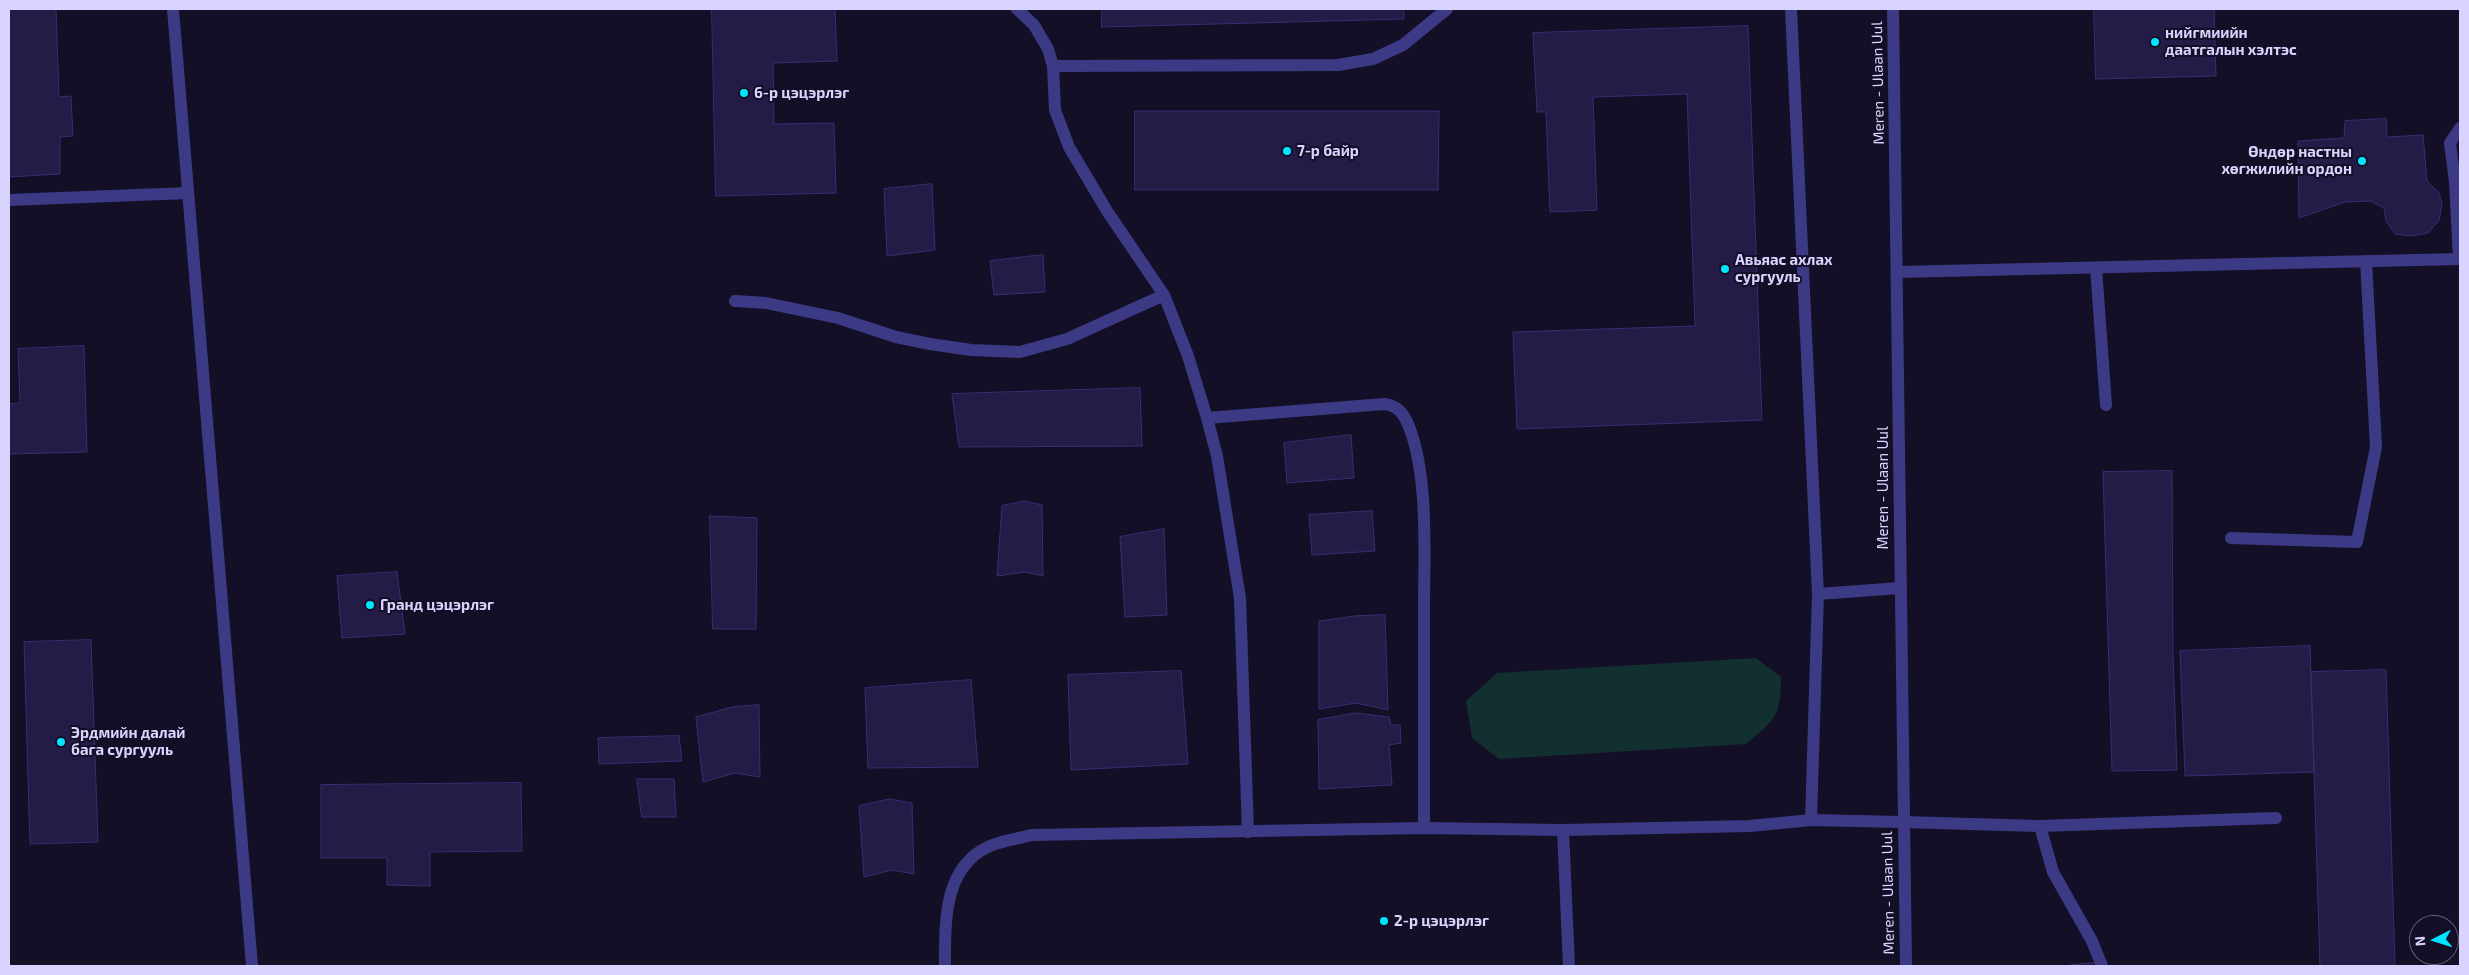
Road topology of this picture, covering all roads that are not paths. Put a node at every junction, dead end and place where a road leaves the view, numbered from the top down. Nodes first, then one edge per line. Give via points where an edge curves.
1 (173, 9) edge
2 (1016, 9) edge
3 (1447, 9) edge
4 (1791, 9) edge
5 (1893, 9) edge
6 (1053, 66) junction
7 (2460, 128) edge
8 (188, 193) junction
9 (9, 200) edge
10 (2460, 259) edge
11 (2366, 261) junction
12 (2096, 268) junction
13 (1898, 272) junction
14 (1164, 295) junction
15 (735, 301) dead end
16 (2106, 405) dead end
17 (1206, 418) junction
18 (2231, 538) dead end
19 (1900, 588) junction
20 (1818, 594) junction
21 (2276, 818) dead end
22 (1811, 820) junction
23 (1902, 822) junction
24 (2040, 826) junction
25 (1424, 828) junction
26 (1563, 830) junction
27 (1248, 832) junction
28 (252, 966) edge
29 (945, 966) edge
30 (1570, 966) edge
31 (1906, 966) edge
32 (2102, 966) edge

1 - 8 street
2 - 6 street via 1043,38
3 - 6 street via 1403,46 1374,59 1338,65
4 - 20 street
5 - 13 street, Meren - Ulaan Uul
6 - 14 street via 1055,110 1069,147 1107,211
7 - 10 street via 2450,143
8 - 9 street
8 - 28 street
10 - 11 street
11 - 12 street
11 - 18 street via 2376,447 2357,542
12 - 13 street
12 - 16 street
13 - 19 street, Meren - Ulaan Uul
14 - 15 street via 1066,339 1020,352 930,344 896,337 838,318 766,303
14 - 17 street via 1188,356
17 - 25 street via 1384,404 1400,410 1408,423 1418,460 1424,525
17 - 27 street via 1217,456 1240,598
19 - 20 street
19 - 23 street, Meren - Ulaan Uul
20 - 22 street
21 - 24 street
22 - 23 street
22 - 26 street via 1750,826
23 - 24 street
23 - 31 street, Meren - Ulaan Uul
24 - 32 street via 2052,872 2092,940
25 - 26 street
25 - 27 street
26 - 30 street
27 - 29 street via 1040,835 991,845 973,856 958,876 947,902

